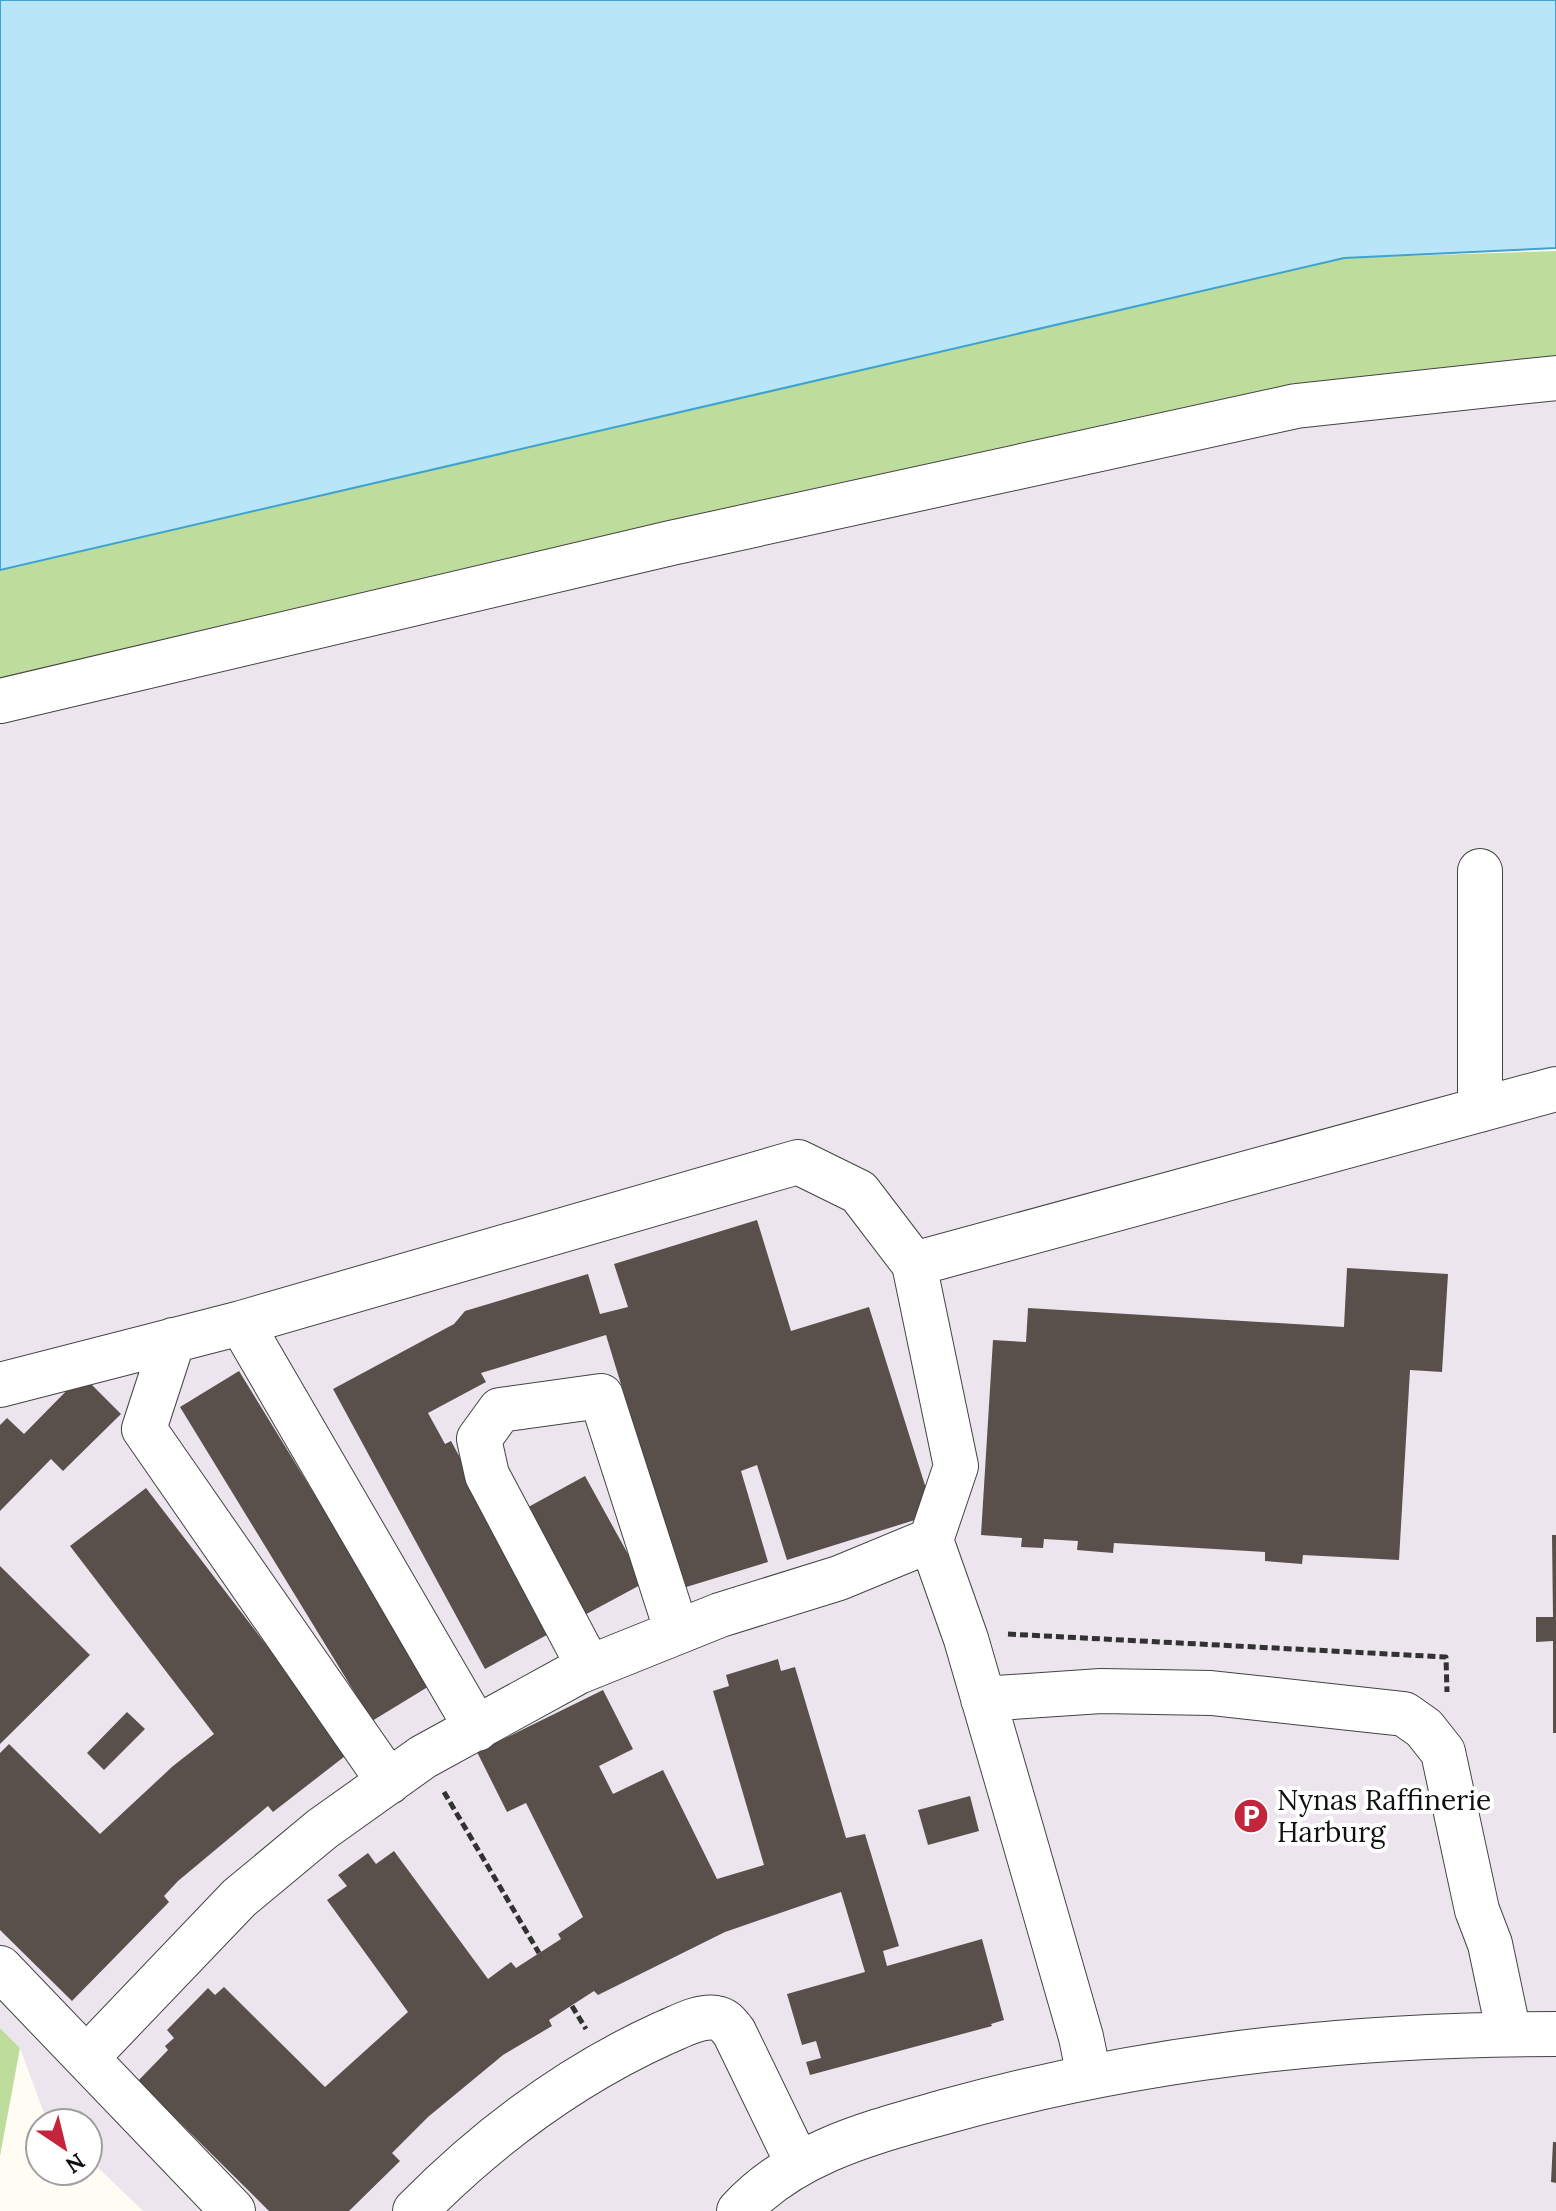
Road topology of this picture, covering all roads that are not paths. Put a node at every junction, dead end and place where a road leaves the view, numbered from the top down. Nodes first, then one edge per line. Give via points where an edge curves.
1 (1556, 378) edge
2 (0, 701) edge
3 (1480, 871) dead end
4 (1556, 1089) edge
5 (1480, 1110) junction
6 (914, 1264) junction
7 (241, 1323) junction
8 (173, 1340) junction
9 (0, 1385) edge
10 (931, 1540) junction
11 (677, 1632) junction
12 (589, 1667) junction
13 (983, 1699) junction
14 (477, 1729) junction
15 (406, 1770) junction
16 (0, 1968) edge
17 (1509, 2034) junction
18 (1556, 2034) edge
19 (87, 2057) junction
20 (1089, 2076) junction
21 (798, 2164) junction
22 (454, 2190) edge
23 (743, 2208) edge
24 (233, 2211) edge
25 (415, 2211) edge

1 - 2 lane via 1296,406 671,543
3 - 5 lane
4 - 5 lane
5 - 6 lane
6 - 7 lane via 859,1192 798,1162
6 - 10 lane via 956,1466
7 - 8 lane
7 - 14 lane
8 - 9 lane
8 - 15 lane via 144,1429
10 - 11 lane via 839,1578
10 - 13 lane
11 - 12 lane
11 - 12 lane via 601,1396 500,1410 479,1439 487,1475
12 - 14 lane
13 - 17 lane via 1101,1691 1211,1693 1404,1714 1443,1752
13 - 20 lane
14 - 15 lane
15 - 19 lane via 322,1829 239,1898
16 - 19 lane
17 - 18 lane
17 - 20 lane via 1308,2045
19 - 24 lane
20 - 21 lane via 870,2133
21 - 22 lane via 740,2043 727,2022 717,2018 686,2023 608,2061 530,2109
21 - 23 lane
22 - 25 lane

